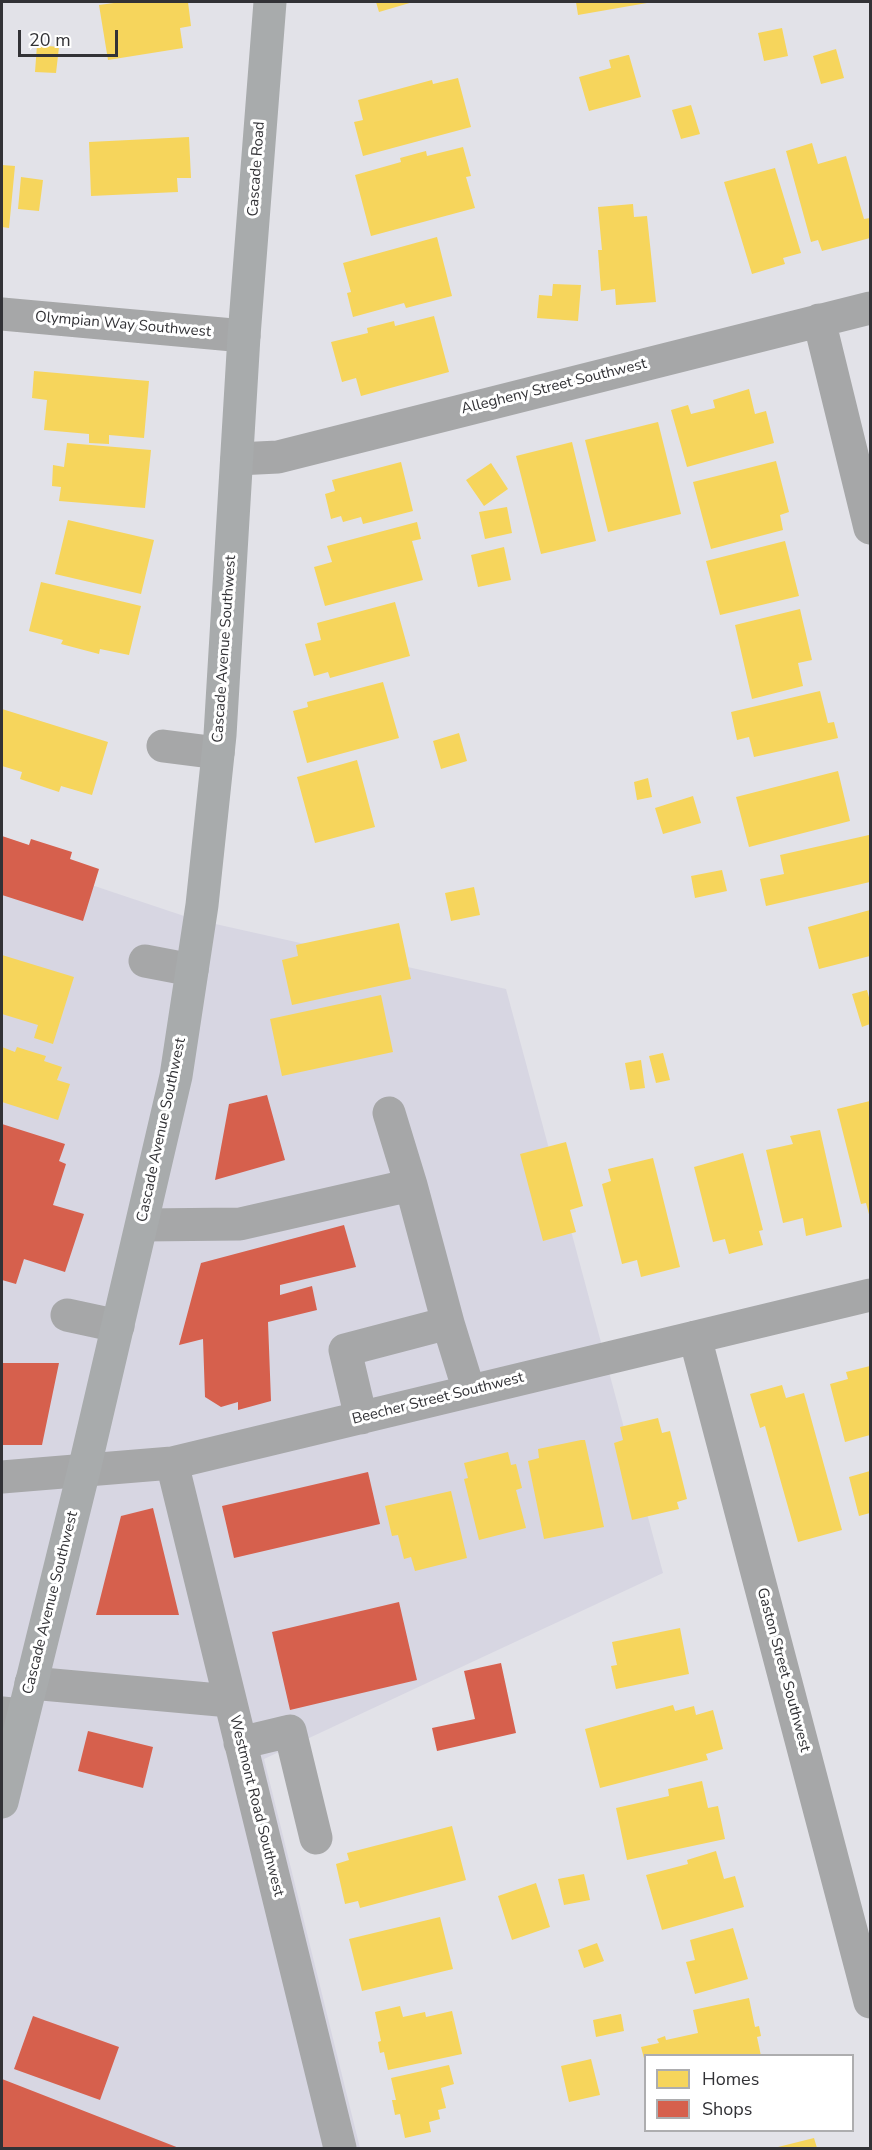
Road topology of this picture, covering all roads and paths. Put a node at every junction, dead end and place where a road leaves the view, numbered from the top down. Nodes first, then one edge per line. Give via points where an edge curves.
1 (270, 2) edge
2 (870, 308) edge
3 (2, 314) edge
4 (819, 320) junction
5 (244, 336) junction
6 (237, 459) junction
7 (870, 528) edge
8 (163, 746) dead end
9 (218, 753) junction
10 (145, 961) dead end
11 (192, 970) junction
12 (389, 1113) dead end
13 (411, 1185) junction
14 (142, 1225) junction
15 (870, 1295) edge
16 (67, 1315) dead end
17 (448, 1323) junction
18 (118, 1326) junction
19 (695, 1337) junction
20 (470, 1391) junction
21 (361, 1418) junction
22 (172, 1463) junction
23 (84, 1470) junction
24 (2, 1477) edge
25 (31, 1683) junction
26 (230, 1701) junction
27 (12, 1714) edge
28 (240, 1743) junction
29 (2, 1802) edge
30 (316, 1838) dead end
31 (870, 1996) edge
32 (340, 2148) edge

1 - 5 main road, Cascade Road
2 - 4 street, Allegheny Street Southwest
3 - 5 street, Olympian Way Southwest
4 - 6 street, Allegheny Street Southwest via 278,457
4 - 7 street
5 - 6 main road, Cascade Avenue Southwest
6 - 9 main road, Cascade Avenue Southwest
8 - 9 street
9 - 11 main road, Cascade Avenue Southwest
10 - 11 street
11 - 14 main road, Cascade Avenue Southwest via 176,1076
12 - 13 street
13 - 14 street via 240,1224
13 - 17 street
14 - 18 main road, Cascade Avenue Southwest
15 - 19 street, Beecher Street Southwest
16 - 18 street
17 - 20 street
17 - 21 street via 345,1350
18 - 23 main road, Cascade Avenue Southwest
19 - 20 street, Beecher Street Southwest
19 - 31 street, Gaston Street Southwest
20 - 21 street, Beecher Street Southwest
21 - 22 street, Beecher Street Southwest
22 - 23 street, Beecher Street Southwest
22 - 26 street, Westmont Road Southwest
23 - 24 street, Beecher Street Southwest
23 - 25 main road, Cascade Avenue Southwest
25 - 26 street
25 - 27 main road, Cascade Avenue Southwest
26 - 28 street, Westmont Road Southwest
27 - 29 main road, Cascade Avenue Southwest
28 - 30 street via 290,1731
28 - 32 street, Westmont Road Southwest

